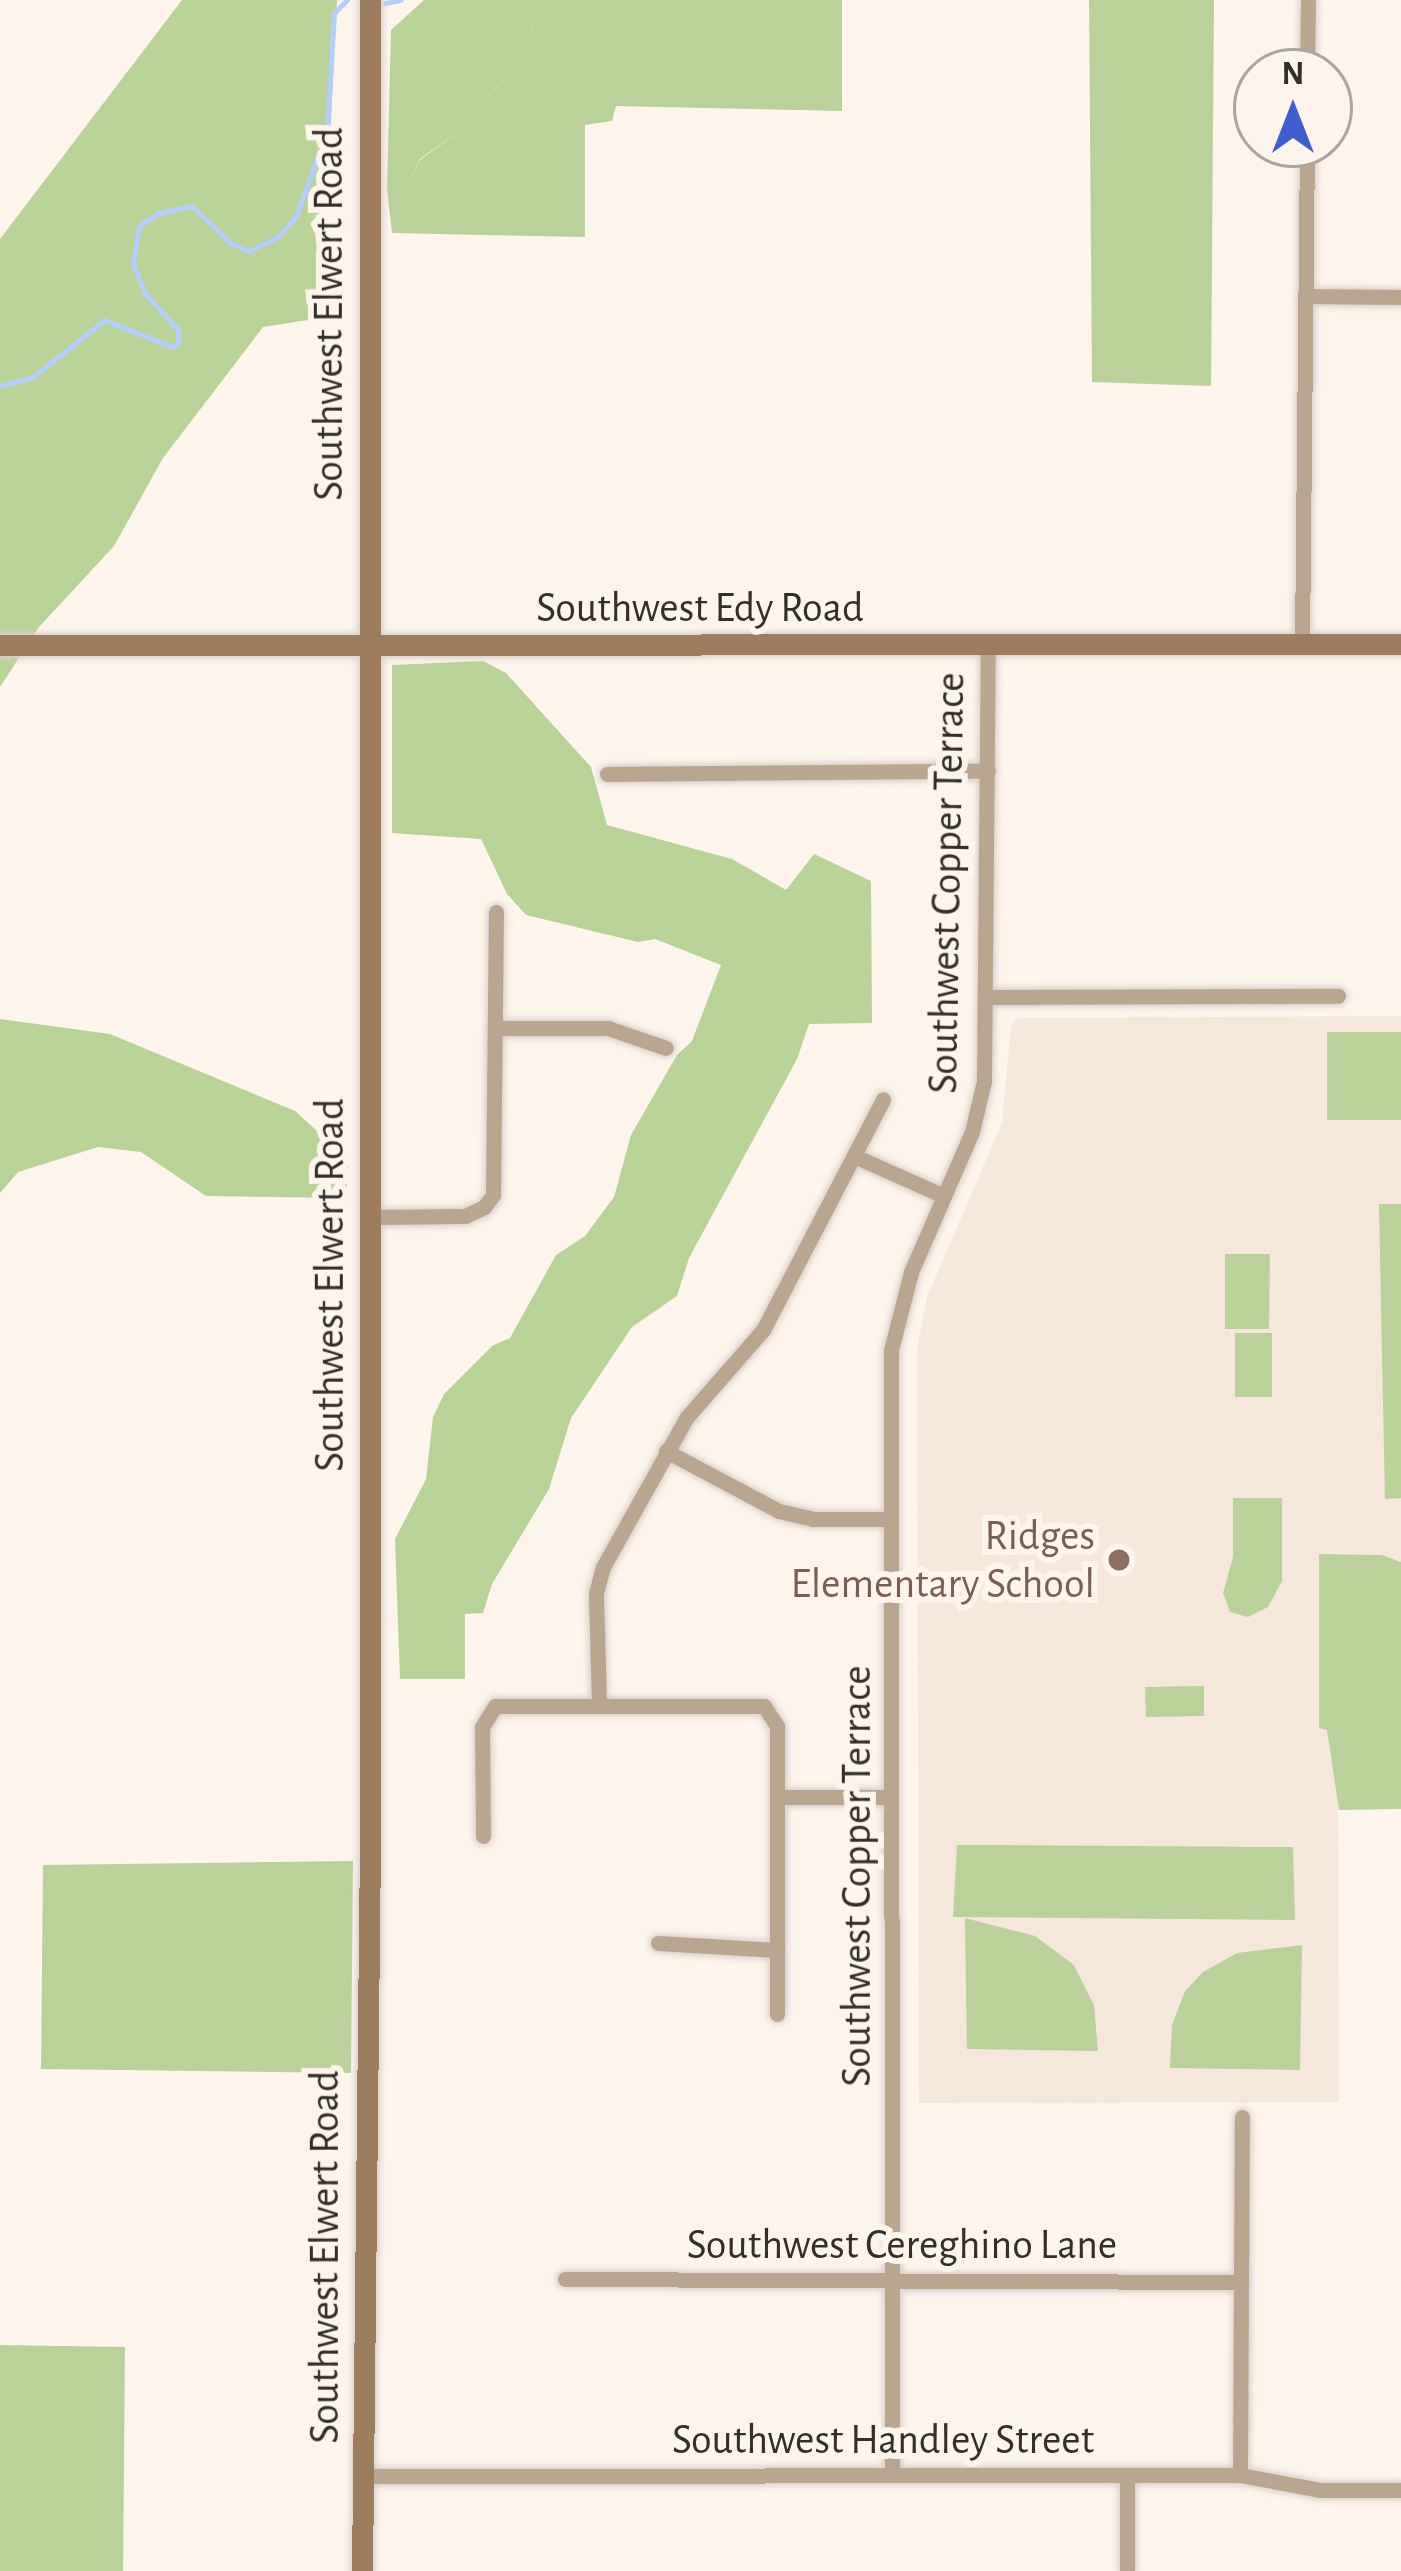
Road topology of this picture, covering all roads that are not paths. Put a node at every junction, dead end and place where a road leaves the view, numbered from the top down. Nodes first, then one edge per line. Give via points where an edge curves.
1 (370, 0) edge
2 (1308, 0) edge
3 (1307, 48) edge
4 (1306, 168) edge
5 (1305, 296) junction
6 (1401, 297) edge
7 (1302, 644) junction
8 (1401, 644) edge
9 (0, 645) edge
10 (988, 646) junction
11 (370, 648) junction
12 (988, 771) junction
13 (607, 774) dead end
14 (496, 911) dead end
15 (1338, 996) dead end
16 (988, 997) junction
17 (496, 1028) junction
18 (666, 1048) dead end
19 (883, 1099) dead end
20 (854, 1156) junction
21 (944, 1196) junction
22 (369, 1217) junction
23 (666, 1451) junction
24 (892, 1519) junction
25 (599, 1703) junction
26 (778, 1797) junction
27 (892, 1797) junction
28 (483, 1836) dead end
29 (658, 1942) dead end
30 (777, 1950) junction
31 (777, 2014) dead end
32 (1242, 2117) dead end
33 (565, 2279) dead end
34 (891, 2280) junction
35 (1239, 2282) junction
36 (892, 2474) junction
37 (1240, 2475) junction
38 (363, 2476) junction
39 (1127, 2477) junction
40 (1401, 2490) edge
41 (362, 2571) edge
42 (1127, 2571) edge

1 - 11 main road, Southwest Elwert Road
2 - 3 street
4 - 5 street
5 - 6 street
5 - 7 street
7 - 8 main road, Southwest Edy Road
7 - 10 main road, Southwest Edy Road
9 - 11 main road, Southwest Edy Road
10 - 11 main road, Southwest Edy Road
10 - 12 street, Southwest Copper Terrace
11 - 22 main road, Southwest Elwert Road
12 - 13 street
12 - 16 street, Southwest Copper Terrace
14 - 17 street
15 - 16 street
16 - 21 street, Southwest Copper Terrace via 980,1108
17 - 18 street via 608,1028
17 - 22 street via 490,1200 462,1217
19 - 20 street
20 - 21 street
20 - 23 street via 763,1330 698,1401
21 - 24 street, Southwest Copper Terrace via 910,1272 894,1336
22 - 38 main road, Southwest Elwert Road
23 - 24 street via 779,1510 813,1519
23 - 25 street via 598,1581
24 - 27 street, Southwest Copper Terrace
25 - 26 street via 758,1703 778,1726
25 - 28 street via 502,1704 486,1715
26 - 27 street
26 - 30 street
27 - 34 street, Southwest Copper Terrace
29 - 30 street
30 - 31 street
32 - 35 street
33 - 34 street, Southwest Cereghino Lane
34 - 35 street, Southwest Cereghino Lane
34 - 36 street, Southwest Copper Terrace
35 - 37 street
36 - 38 street, Southwest Handley Street
36 - 39 street, Southwest Handley Street
37 - 39 street, Southwest Handley Street
37 - 40 street, Southwest Handley Street via 1320,2489
38 - 41 main road, Southwest Elwert Road
39 - 42 street

